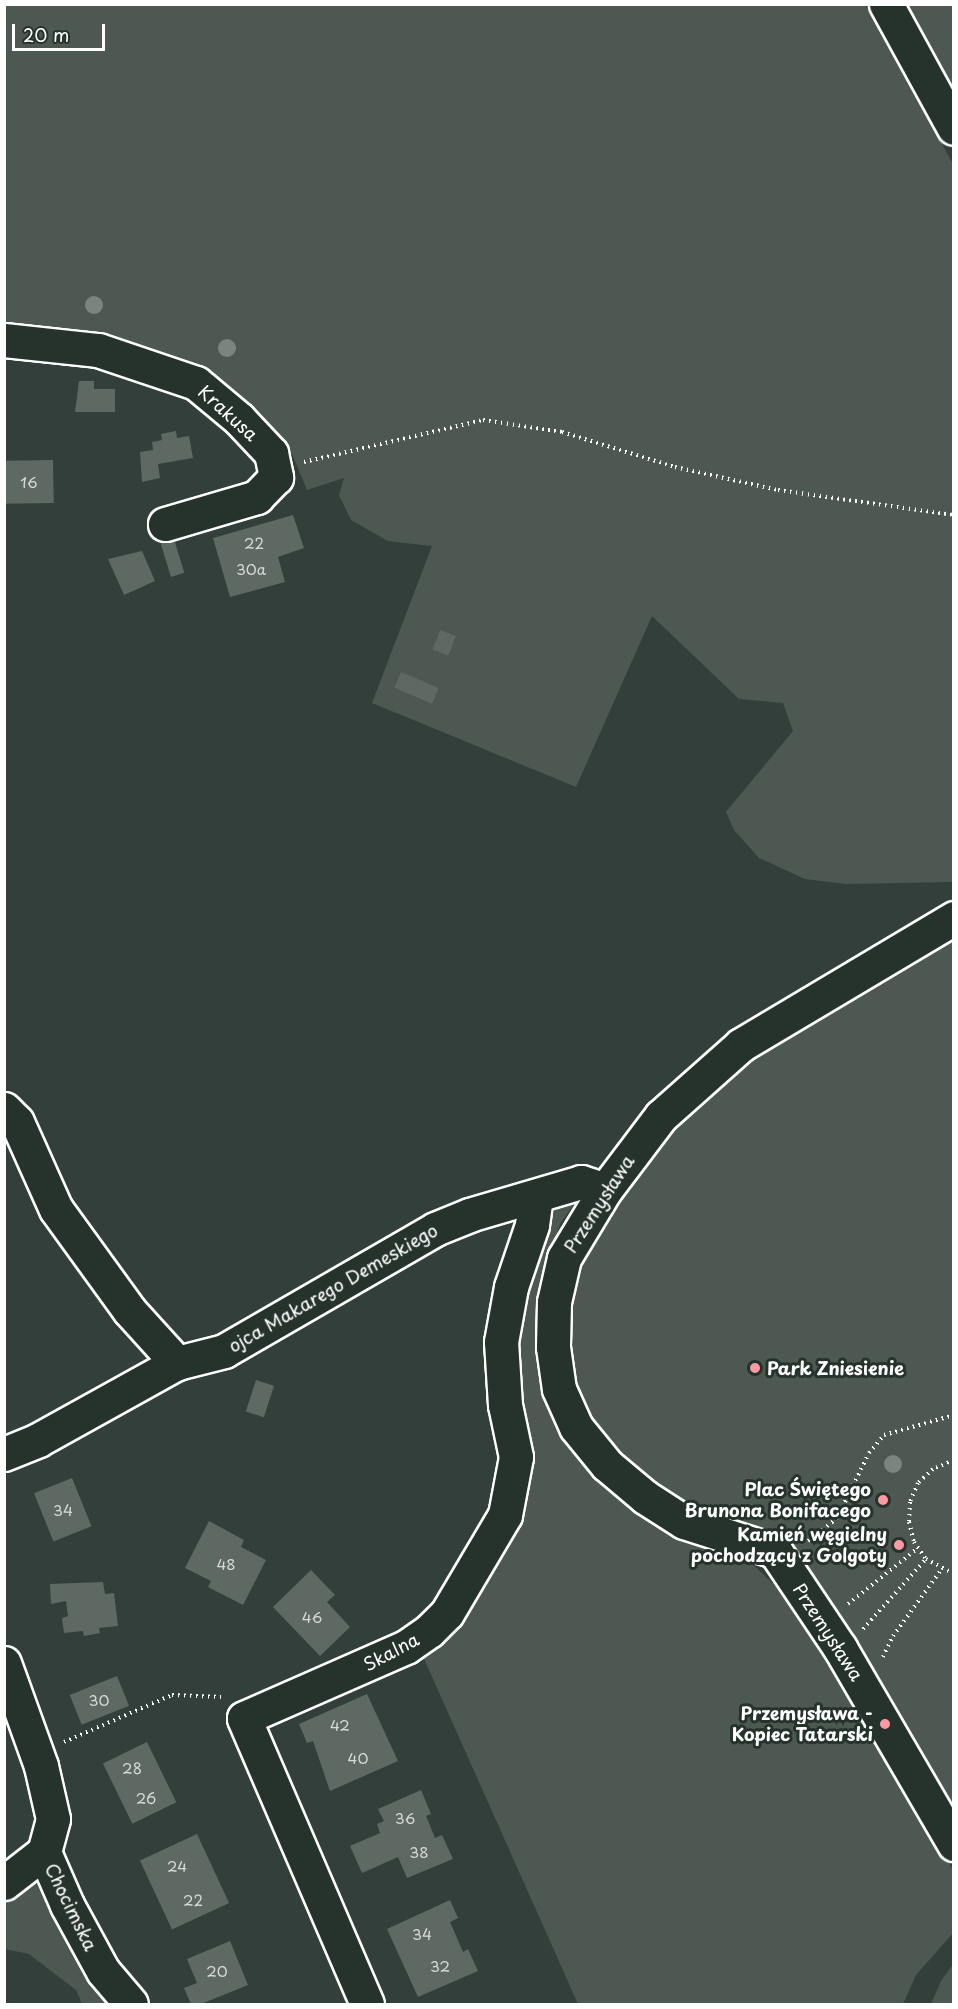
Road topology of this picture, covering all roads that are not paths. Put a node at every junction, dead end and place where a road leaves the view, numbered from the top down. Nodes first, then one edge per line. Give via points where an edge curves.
1 (886, 4) edge
2 (954, 128) edge
3 (4, 340) edge
4 (165, 524) dead end
5 (954, 918) edge
6 (4, 1109) edge
7 (605, 1190) junction
8 (536, 1196) junction
9 (177, 1363) junction
10 (4, 1454) edge
11 (4, 1663) edge
12 (954, 1844) edge
13 (44, 1852) junction
14 (4, 1883) edge
15 (131, 2004) edge
16 (367, 2004) edge

1 - 2 street
3 - 4 street, Krakusa via 98,350 196,383 240,419 271,453 276,477 257,497
5 - 7 street, Przemysława via 733,1051 661,1116
6 - 9 street via 17,1122 56,1209 129,1310
7 - 8 street, ojca Makarego Demeskiego via 581,1182
7 - 12 street, Przemysława via 564,1258 554,1302 553,1347 559,1389 576,1427 607,1465 645,1497 684,1522 775,1551 840,1648
8 - 9 street, ojca Makarego Demeskiego via 435,1229 224,1351
8 - 16 street, Skalna via 532,1224 510,1287 501,1342 504,1405 516,1457 505,1515 447,1613 429,1631 406,1647 244,1718
9 - 10 street, ojca Makarego Demeskiego via 38,1440
11 - 13 street, Chocimska via 37,1754 53,1818
13 - 14 street
13 - 15 street, Chocimska via 103,1971

